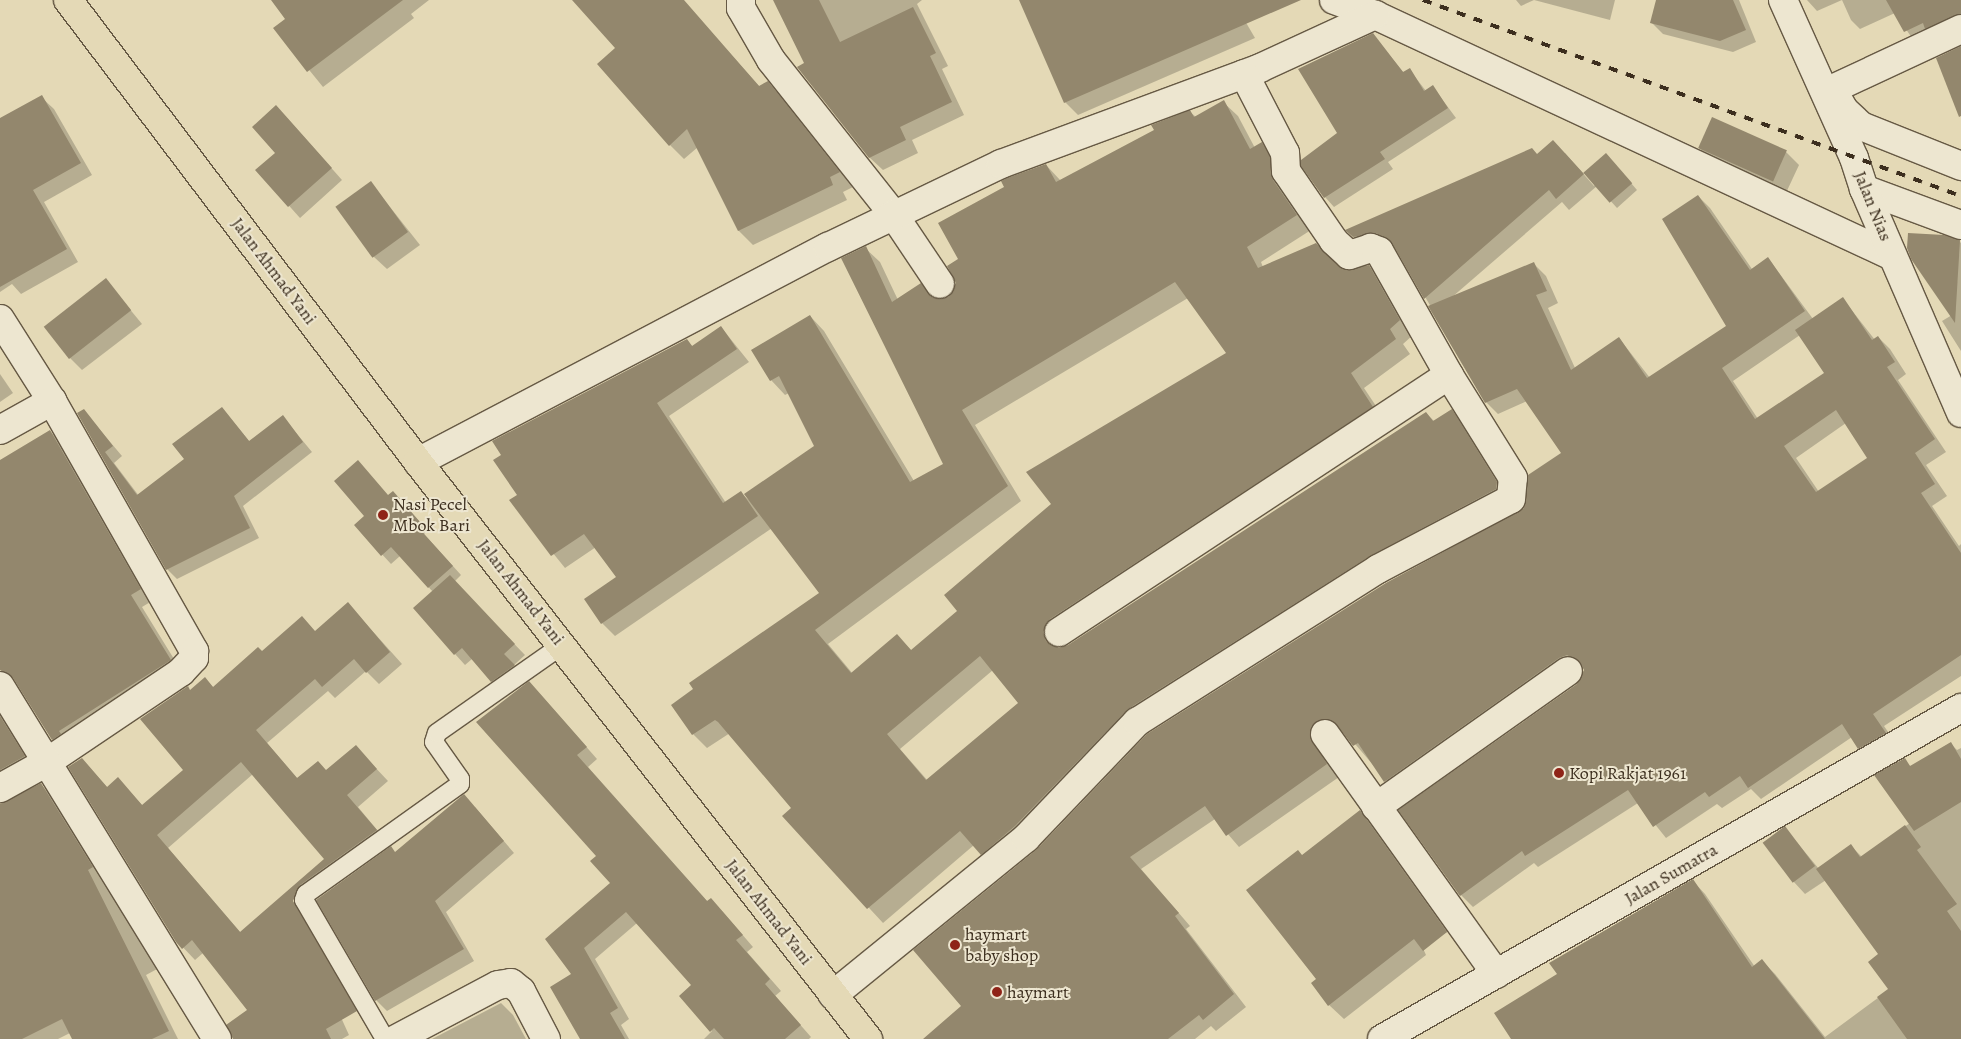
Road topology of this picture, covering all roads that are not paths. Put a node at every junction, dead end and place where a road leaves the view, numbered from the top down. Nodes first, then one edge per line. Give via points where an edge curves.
1 (68, 0) edge
2 (741, 0) edge
3 (1334, 0) edge
4 (1783, 0) edge
5 (1375, 15) junction
6 (1961, 29) edge
7 (1244, 74) junction
8 (1829, 91) junction
9 (1961, 166) edge
10 (1864, 189) junction
11 (893, 214) junction
12 (1961, 226) edge
13 (1892, 256) junction
14 (940, 284) dead end
15 (0, 319) edge
16 (1449, 375) junction
17 (52, 401) junction
18 (1961, 413) edge
19 (0, 430) edge
20 (418, 462) junction
21 (1059, 632) dead end
22 (562, 645) junction
23 (1568, 672) dead end
24 (0, 686) edge
25 (1961, 708) edge
26 (1325, 734) dead end
27 (47, 762) junction
28 (0, 788) edge
29 (1376, 807) junction
30 (1496, 974) junction
31 (833, 995) junction
32 (217, 1039) edge
33 (386, 1039) edge
34 (396, 1039) edge
35 (546, 1039) edge
36 (868, 1039) edge
37 (1382, 1039) edge

1 - 20 main road, Jalan Ahmad Yani
2 - 11 street via 741,8 771,60
3 - 5 street
4 - 8 street, Jalan Nias
5 - 7 street
5 - 13 street
6 - 8 street
7 - 11 street via 1001,164
7 - 16 street via 1285,153 1286,171 1346,253 1352,255 1371,248 1379,252
8 - 9 street via 1861,126
8 - 10 street, Jalan Nias
10 - 12 street
10 - 13 street, Jalan Nias
11 - 14 street
11 - 20 street
13 - 18 street, Jalan Nias
15 - 17 street
16 - 21 street
16 - 31 street via 1513,478 1511,499 1378,569 1137,722 1026,838
17 - 19 street
17 - 27 street via 194,651 194,658 181,672
20 - 22 main road, Jalan Ahmad Yani
22 - 31 main road, Jalan Ahmad Yani
22 - 33 lane via 437,734 434,742 460,779 460,784 306,894 304,900
23 - 29 street
24 - 27 street
25 - 30 street, Jalan Sumatra
26 - 29 street
27 - 28 street
27 - 32 street
29 - 30 street
30 - 37 street, Jalan Sumatra
31 - 36 main road, Jalan Ahmad Yani
34 - 35 street via 498,985 511,983 521,991

